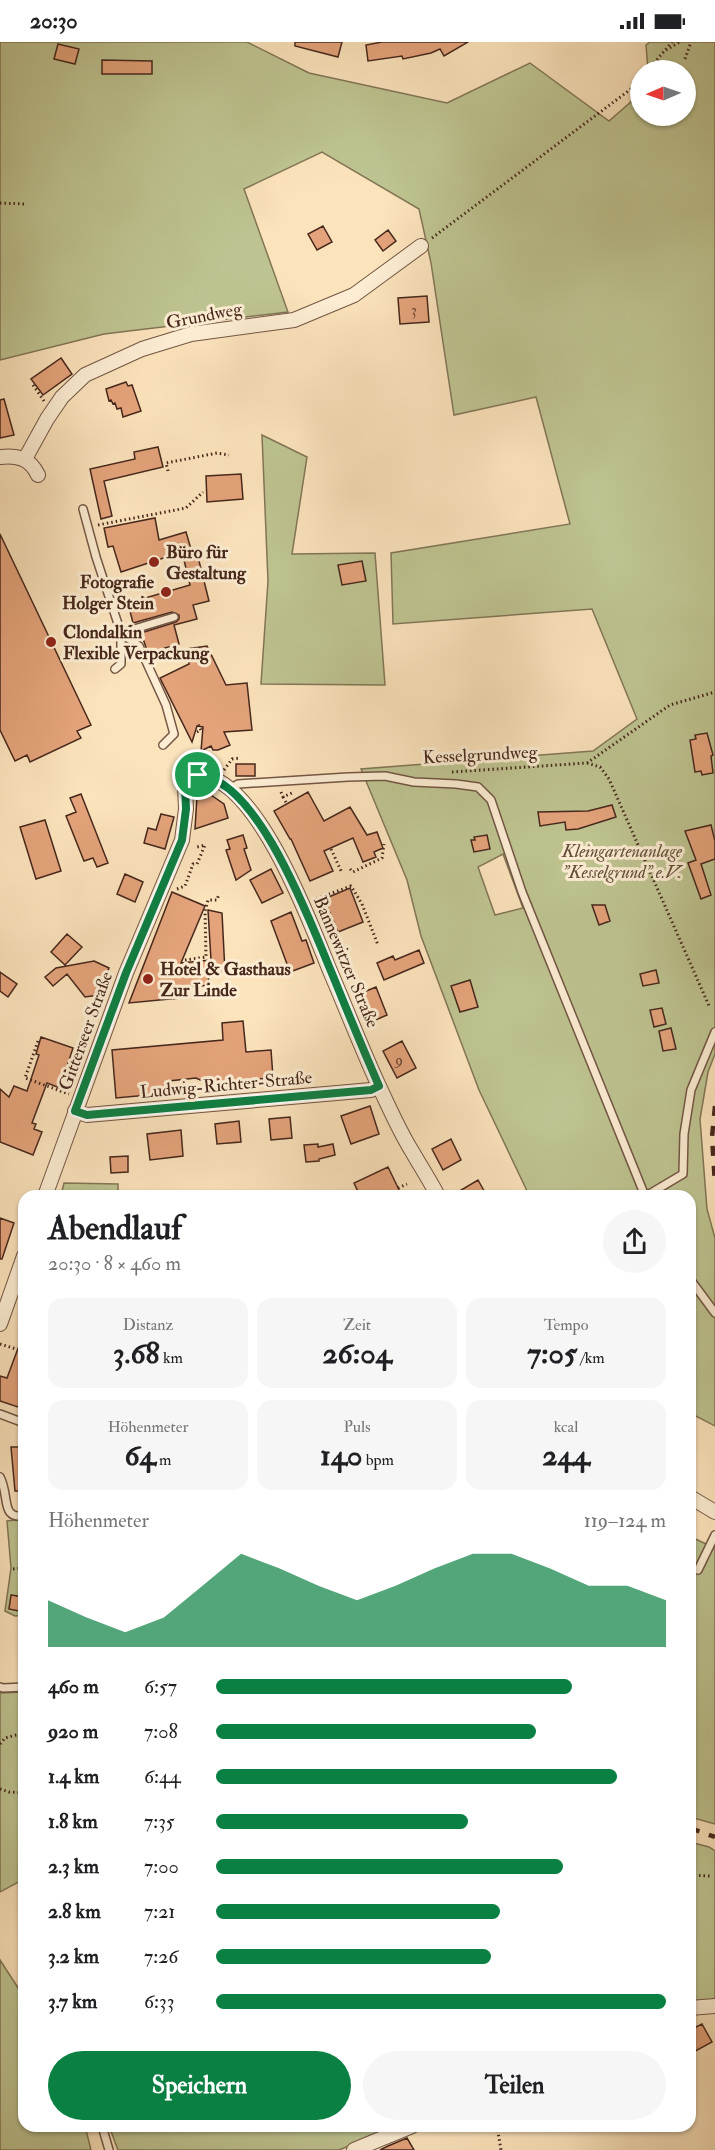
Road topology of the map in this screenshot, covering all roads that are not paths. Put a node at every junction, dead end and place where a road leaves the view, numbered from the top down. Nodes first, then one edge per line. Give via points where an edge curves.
1 (421, 246) road end
2 (0, 457) edge
3 (25, 459) junction
4 (38, 475) dead end
5 (83, 509) dead end
6 (174, 617) dead end
7 (121, 633) junction
8 (115, 669) dead end
9 (163, 745) dead end
10 (189, 777) joint
11 (228, 790) junction
12 (715, 1032) edge
13 (379, 1086) junction
14 (75, 1111) junction
15 (47, 1190) edge
16 (435, 1190) edge
17 (643, 1190) edge
18 (655, 1190) edge
19 (18, 1273) edge
20 (696, 1287) edge
21 (715, 1313) edge
22 (0, 1324) edge
23 (0, 1414) edge
24 (18, 1421) edge
25 (0, 1477) edge
26 (696, 1501) edge
27 (715, 1512) edge
28 (18, 1517) edge
29 (715, 1535) edge
30 (698, 1570) dead end
31 (0, 1687) edge
32 (18, 1687) edge
33 (715, 2006) edge
34 (696, 2008) edge
35 (104, 2132) edge
36 (398, 2132) edge
37 (109, 2150) edge
38 (354, 2150) edge

1 - 3 street, Grundweg via 354,295 294,320 190,334 142,349 85,375 62,397
2 - 3 street
3 - 4 street
5 - 7 lane
6 - 7 lane
7 - 8 lane via 121,664
7 - 9 lane via 139,646 166,705 174,734
10 - 11 street, Bannewitzer Straße via 207,775
10 - 14 street, Gitterseer Straße via 182,840 126,973
11 - 13 street, Bannewitzer Straße via 258,820 283,863
11 - 17 lane via 238,784 385,776 478,787 490,800 522,892
12 - 18 lane via 691,1090 683,1174
13 - 14 street, Ludwig-Richter-Straße via 371,1090 87,1115
13 - 16 street, Bannewitzer Straße
14 - 15 street, Gitterseer Straße
19 - 22 street
20 - 21 lane
23 - 24 lane
25 - 28 lane via 4,1510
26 - 27 street
29 - 30 lane
31 - 32 lane
33 - 34 street
35 - 37 lane
36 - 38 street

